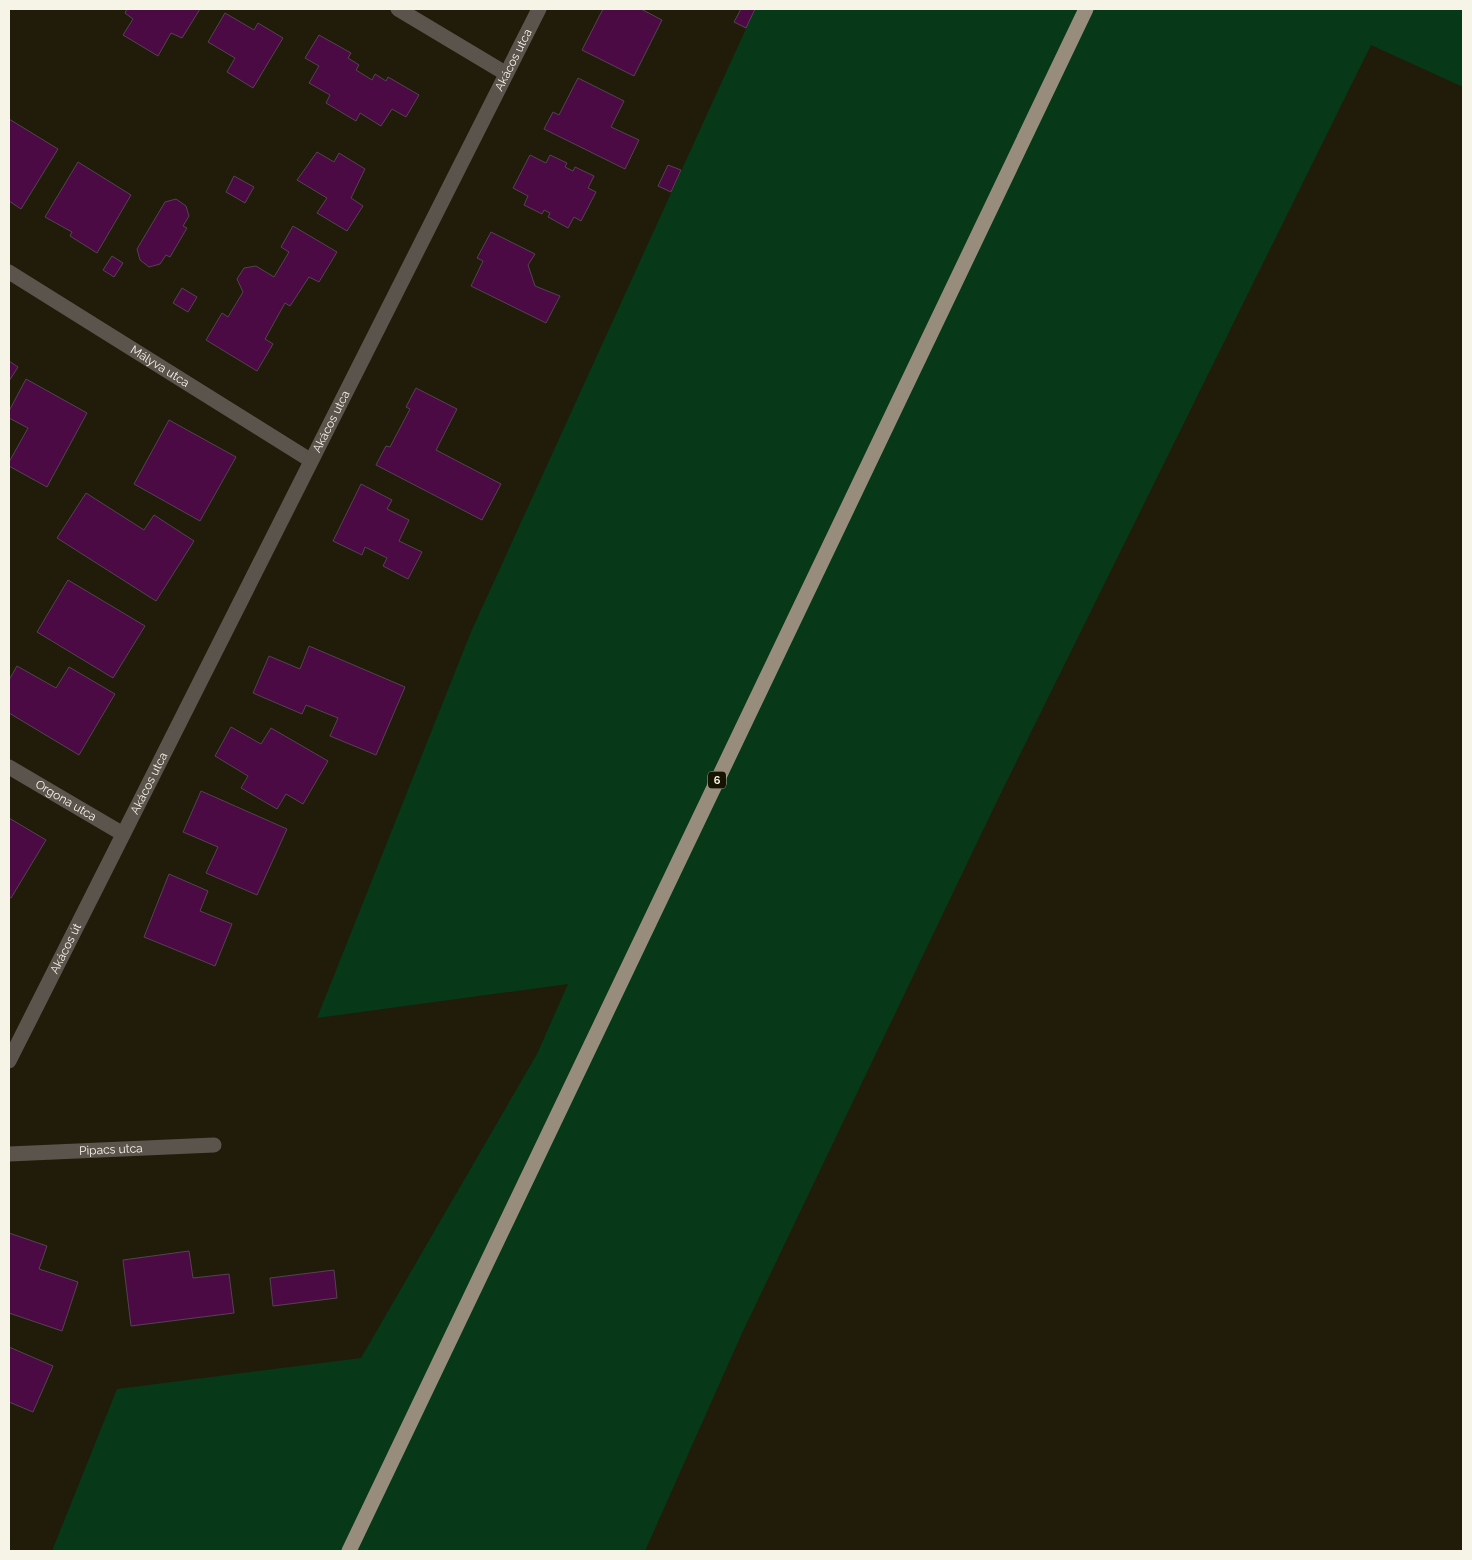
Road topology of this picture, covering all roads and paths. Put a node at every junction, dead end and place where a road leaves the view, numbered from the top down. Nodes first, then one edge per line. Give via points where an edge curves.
1 (398, 9) edge
2 (539, 9) edge
3 (1086, 9) edge
4 (505, 74) junction
5 (9, 272) edge
6 (310, 460) junction
7 (9, 767) edge
8 (123, 834) junction
9 (9, 1061) edge
10 (214, 1145) dead end
11 (9, 1154) edge
12 (349, 1551) edge

1 - 4 street
2 - 4 street, Akácos utca
3 - 12 main road, 6
4 - 6 street, Akácos utca
5 - 6 street, Mályva utca
6 - 8 street, Akácos utca
7 - 8 street, Orgona utca
8 - 9 street, Akácos út
10 - 11 street, Pipacs utca

